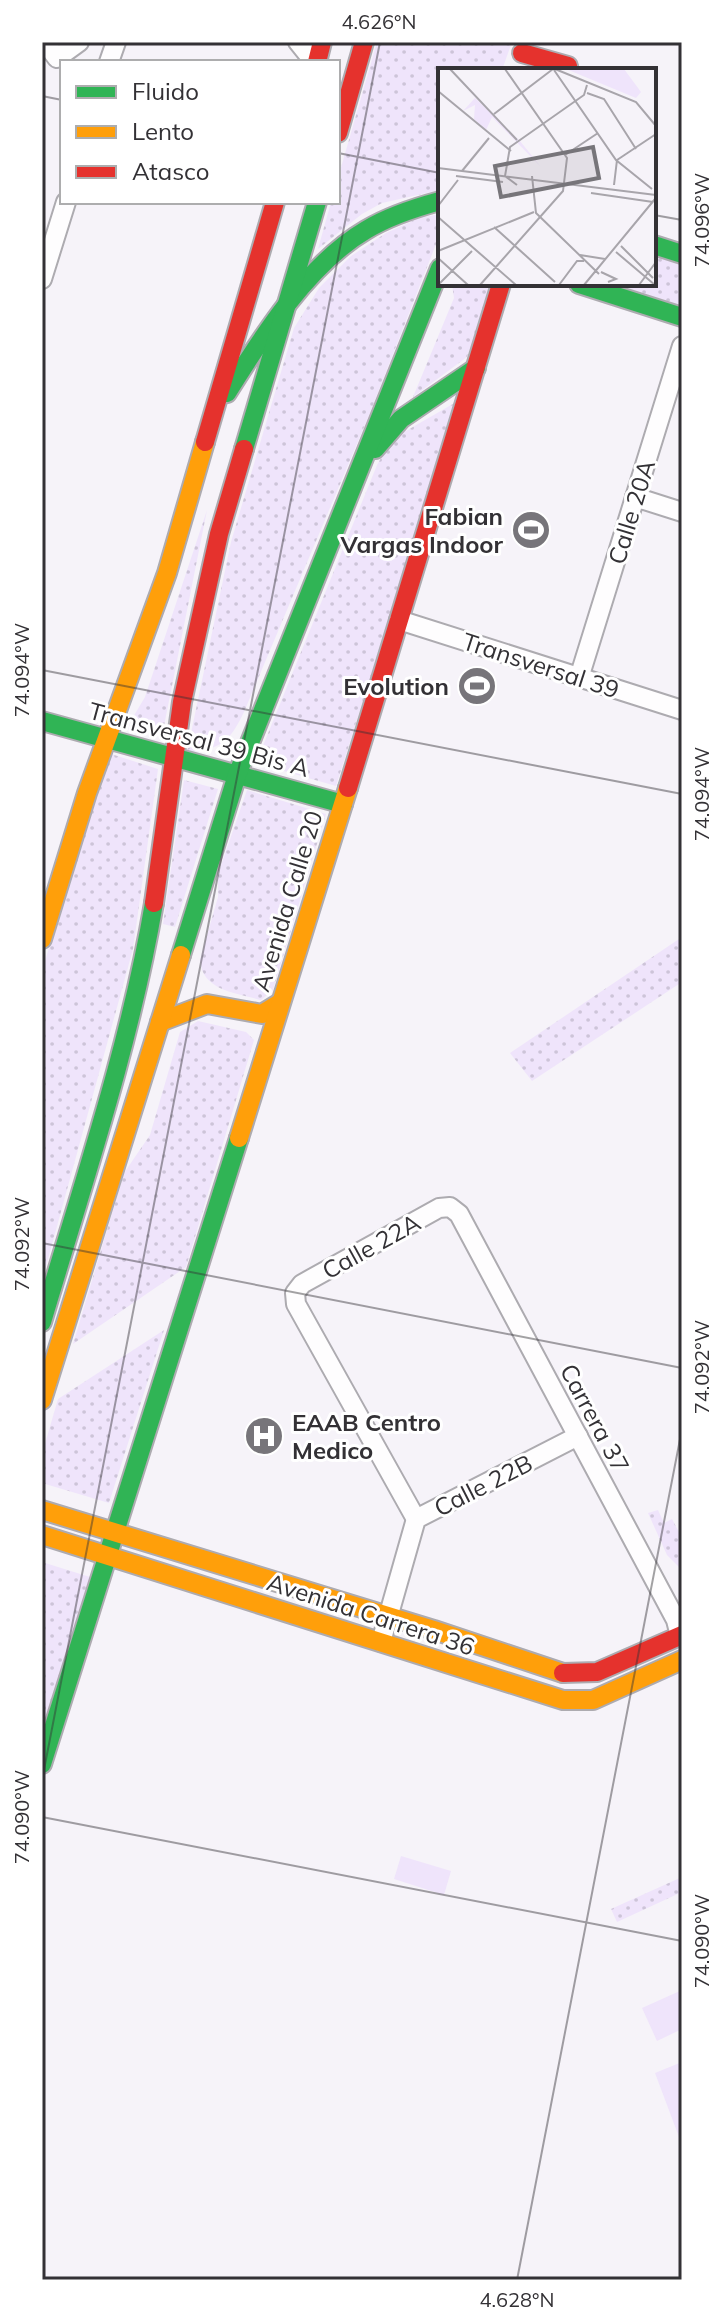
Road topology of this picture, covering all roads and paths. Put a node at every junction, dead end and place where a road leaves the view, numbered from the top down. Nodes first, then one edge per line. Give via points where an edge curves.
1 (45, 42) edge
2 (79, 42) edge
3 (298, 42) edge
4 (364, 42) edge
5 (521, 55) edge
6 (313, 60) edge
7 (569, 63) edge
8 (340, 126) edge
9 (438, 201) edge
10 (277, 204) edge
11 (316, 204) edge
12 (64, 206) edge
13 (42, 225) edge
14 (656, 246) edge
15 (682, 254) edge
16 (438, 273) edge
17 (42, 279) edge
18 (500, 286) edge
19 (585, 286) edge
20 (286, 308) junction
21 (682, 317) edge
22 (682, 346) edge
23 (476, 368) junction
24 (214, 415) junction
25 (360, 468) junction
26 (635, 497) junction
27 (682, 512) edge
28 (219, 534) junction
29 (399, 620) junction
30 (579, 678) junction
31 (682, 710) edge
32 (117, 713) junction
33 (95, 714) dead end
34 (42, 721) edge
35 (107, 739) junction
36 (174, 757) junction
37 (237, 775) junction
38 (343, 804) junction
39 (42, 939) edge
40 (280, 1003) junction
41 (160, 1022) junction
42 (459, 1214) joint
43 (42, 1320) edge
44 (42, 1400) edge
45 (578, 1436) junction
46 (42, 1510) edge
47 (416, 1519) junction
48 (114, 1532) junction
49 (42, 1535) edge
50 (106, 1556) junction
51 (388, 1616) junction
52 (681, 1639) edge
53 (381, 1642) junction
54 (682, 1660) edge
55 (42, 1764) edge

1 - 2 street via 57,58
3 - 6 street
4 - 8 main road
5 - 7 main road
9 - 20 main road via 380,221 345,242
10 - 24 main road
11 - 20 main road
12 - 13 street
12 - 17 street
14 - 15 main road
16 - 25 main road
18 - 23 main road, Avenida Calle 20
19 - 21 main road
20 - 24 main road
20 - 28 main road
22 - 26 street, Calle 20A
23 - 25 main road via 401,419
23 - 29 main road, Avenida Calle 20
24 - 28 main road
24 - 32 main road via 158,603
25 - 37 main road
26 - 27 street
26 - 30 street, Calle 20A
28 - 36 main road
29 - 30 street, Transversal 39
29 - 38 main road, Avenida Calle 20
30 - 31 street, Transversal 39
32 - 33 main road, Transversal 39 Bis A
32 - 35 main road
34 - 35 main road, Transversal 39 Bis A
35 - 36 main road, Transversal 39 Bis A
35 - 39 main road
36 - 37 main road, Transversal 39 Bis A
36 - 43 main road via 144,961
37 - 38 main road, Transversal 39 Bis A
37 - 41 main road
38 - 40 main road, Avenida Calle 20
40 - 41 main road via 257,1014 199,1005
40 - 48 main road, Avenida Calle 20
41 - 44 main road
42 - 45 street, Carrera 37
42 - 47 street, Calle 22A via 444,1206 302,1284 295,1293 296,1304
45 - 47 street, Calle 22B
45 - 52 street, Carrera 37 via 676,1620
46 - 48 main road, Avenida Carrera 36
47 - 51 street, Calle 22B
48 - 50 main road, Avenida Calle 20
48 - 51 main road, Avenida Carrera 36
49 - 50 main road, Avenida Carrera 36
50 - 53 main road, Avenida Carrera 36
50 - 55 main road, Avenida Calle 20
51 - 52 main road, Avenida Carrera 36 via 567,1674 597,1672
51 - 53 street, Calle 22B
53 - 54 main road, Avenida Carrera 36 via 541,1695 582,1701

